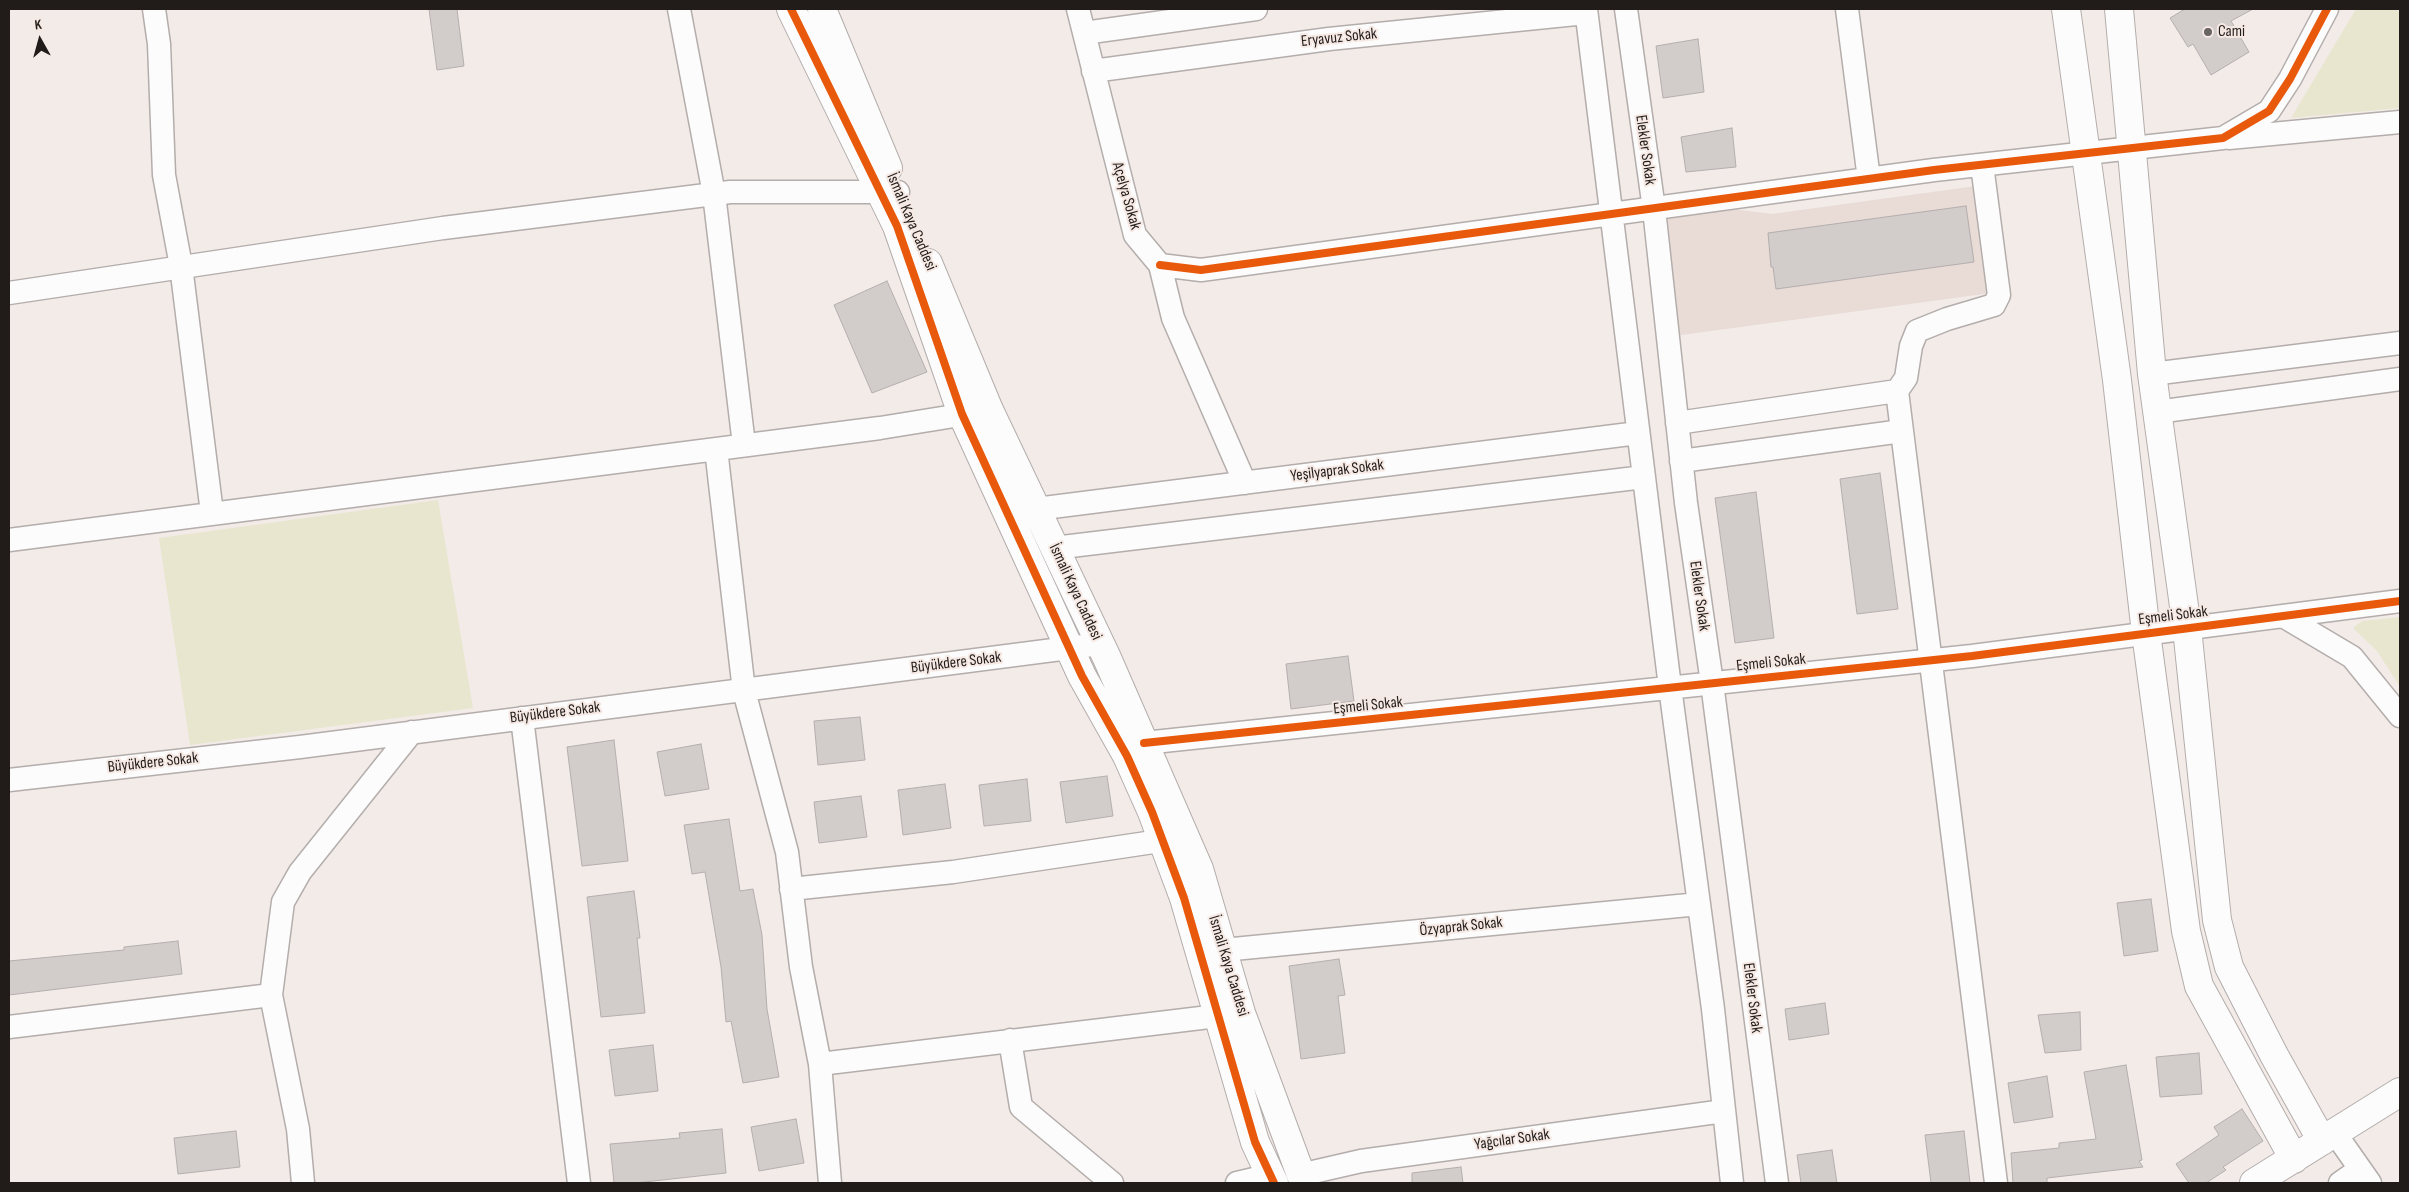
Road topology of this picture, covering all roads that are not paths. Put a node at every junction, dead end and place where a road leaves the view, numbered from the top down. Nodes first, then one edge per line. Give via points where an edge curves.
1 (154, 9) edge
2 (679, 9) edge
3 (791, 9) edge
4 (1078, 9) edge
5 (1256, 9) edge
6 (1626, 9) edge
7 (1847, 9) edge
8 (2066, 9) edge
9 (2119, 9) edge
10 (2326, 9) edge
11 (1586, 11) edge
12 (825, 13) edge
13 (1084, 33) junction
14 (1093, 71) junction
15 (2400, 122) edge
16 (2223, 138) junction
17 (2132, 148) junction
18 (2085, 153) junction
19 (1982, 165) junction
20 (1869, 179) junction
21 (890, 192) junction
22 (714, 194) junction
23 (1654, 208) junction
24 (1611, 214) junction
25 (1160, 265) junction
26 (181, 266) junction
27 (9, 293) edge
28 (2400, 344) edge
29 (2152, 374) junction
30 (2400, 379) edge
31 (1897, 391) junction
32 (989, 410) junction
33 (2157, 412) junction
34 (962, 414) junction
35 (1677, 423) junction
36 (1902, 431) junction
37 (1638, 433) junction
38 (744, 445) junction
39 (716, 449) junction
40 (1681, 461) junction
41 (1644, 477) junction
42 (1245, 483) junction
43 (1036, 509) junction
44 (212, 513) junction
45 (9, 540) edge
46 (1054, 548) junction
47 (2400, 601) edge
48 (2283, 616) junction
49 (2186, 628) junction
50 (2146, 633) junction
51 (1100, 644) junction
52 (1070, 648) junction
53 (1932, 660) junction
54 (1712, 683) junction
55 (1670, 688) junction
56 (744, 691) junction
57 (2400, 716) edge
58 (522, 718) junction
59 (412, 732) junction
60 (1144, 743) junction
61 (9, 780) edge
62 (1174, 839) junction
63 (791, 889) junction
64 (1699, 904) junction
65 (1223, 950) junction
66 (271, 995) junction
67 (1229, 1014) junction
68 (9, 1027) edge
69 (1010, 1040) junction
70 (820, 1064) junction
71 (2400, 1092) edge
72 (1724, 1111) junction
73 (2329, 1137) junction
74 (2294, 1158) junction
75 (2365, 1176) edge
76 (1272, 1179) edge
77 (1302, 1179) edge
78 (303, 1183) edge
79 (579, 1183) edge
80 (830, 1183) edge
81 (1112, 1183) edge
82 (1237, 1183) edge
83 (1732, 1183) edge
84 (1777, 1183) edge
85 (1996, 1183) edge
86 (2254, 1183) edge
87 (2340, 1183) edge

1 - 26 street via 159,44 164,175
2 - 22 street
3 - 21 street
4 - 13 street, Açelya Sokak
5 - 13 street
6 - 23 street, Elekler Sokak
7 - 20 street
8 - 18 street
9 - 17 street
10 - 16 street via 2290,79 2269,111
11 - 14 street, Eryavuz Sokak via 1329,39
11 - 24 street
12 - 21 street, İsmali Kaya Caddesi
13 - 14 street, Açelya Sokak
14 - 25 street, Açelya Sokak via 1136,235
15 - 16 street
16 - 17 street
17 - 18 street
17 - 29 street
18 - 19 street
18 - 50 street via 2117,380
19 - 20 street
19 - 31 street via 1999,295 1994,305 1917,331 1906,378
20 - 23 street
21 - 22 street
21 - 32 street, İsmali Kaya Caddesi
21 - 34 street via 897,226
22 - 26 street via 462,225
22 - 38 street
23 - 24 street
23 - 35 street, Elekler Sokak
24 - 25 street via 1201,270
24 - 37 street
25 - 42 street, Açelya Sokak via 1173,318
26 - 27 street
26 - 44 street
28 - 29 street
29 - 33 street
30 - 33 street
31 - 35 street
31 - 36 street
32 - 34 street
32 - 43 street, İsmali Kaya Caddesi
33 - 49 street
34 - 38 street
34 - 52 street
35 - 40 street, Elekler Sokak
36 - 40 street
36 - 53 street
37 - 41 street
37 - 42 street, Yeşilyaprak Sokak
38 - 39 street
39 - 44 street
39 - 56 street
40 - 54 street, Elekler Sokak
41 - 46 street
41 - 55 street
42 - 43 street, Yeşilyaprak Sokak
43 - 46 street, İsmali Kaya Caddesi
44 - 45 street
46 - 51 street, İsmali Kaya Caddesi
47 - 48 street, Eşmeli Sokak
48 - 49 street, Eşmeli Sokak
48 - 57 street via 2352,657
49 - 50 street, Eşmeli Sokak
49 - 73 street via 2216,920 2230,967 2274,1055
50 - 53 street, Eşmeli Sokak
50 - 74 street via 2186,931 2199,986
51 - 52 street, Büyükdere Sokak
51 - 60 street, İsmali Kaya Caddesi
52 - 56 street, Büyükdere Sokak
52 - 62 street via 1082,676
53 - 54 street, Eşmeli Sokak
53 - 85 street
54 - 55 street, Eşmeli Sokak
54 - 84 street, Elekler Sokak
55 - 60 street, Eşmeli Sokak
55 - 64 street
56 - 58 street, Büyükdere Sokak
56 - 63 street via 787,852
58 - 59 street, Büyükdere Sokak
58 - 79 street
59 - 61 street, Büyükdere Sokak
59 - 66 street via 300,872 284,902
60 - 62 street, İsmali Kaya Caddesi
62 - 63 street via 953,872
62 - 65 street, İsmali Kaya Caddesi via 1199,869
62 - 67 street via 1184,898
63 - 70 street via 801,967
64 - 65 street, Özyaprak Sokak
64 - 72 street
65 - 67 street, İsmali Kaya Caddesi
66 - 68 street
66 - 78 street via 298,1129
67 - 69 street
67 - 76 street via 1255,1142
67 - 77 street, İsmali Kaya Caddesi
69 - 70 street
69 - 81 street via 1021,1107
70 - 80 street
71 - 73 street
72 - 77 street, Yağcılar Sokak via 1361,1161
72 - 83 street
73 - 74 street
73 - 75 street
74 - 86 street
75 - 87 street
76 - 82 street

